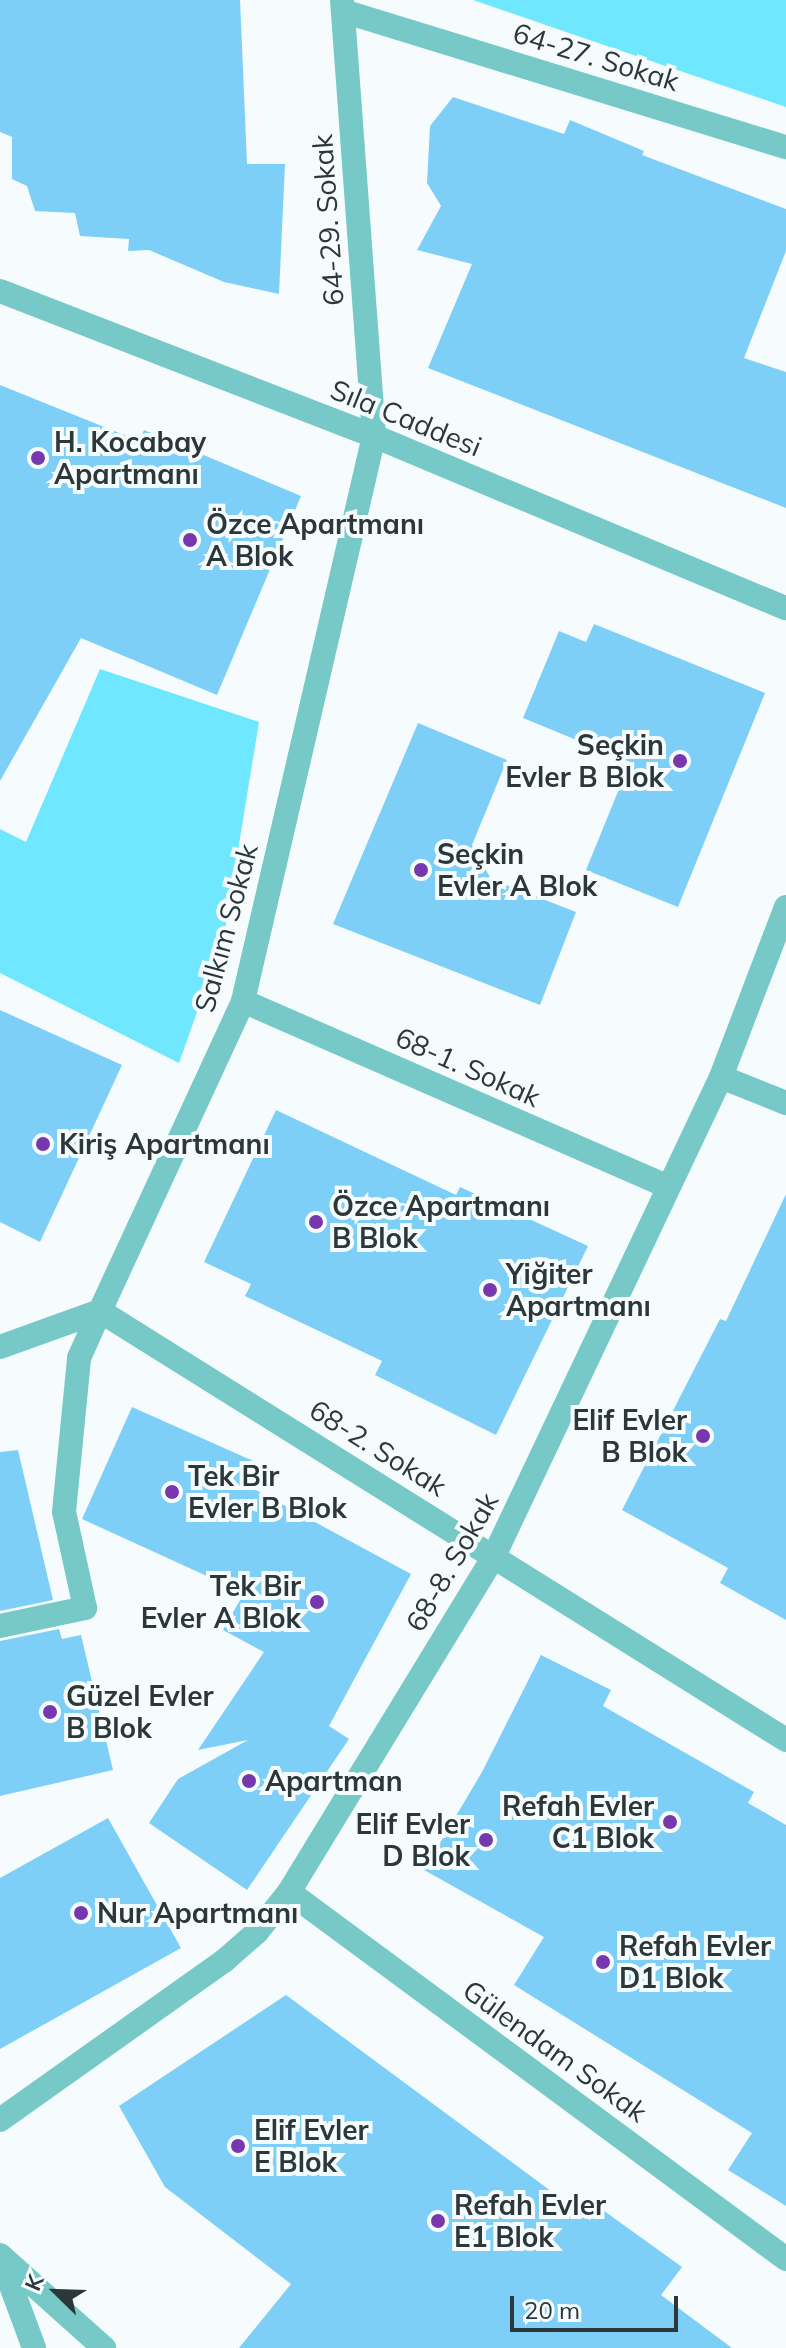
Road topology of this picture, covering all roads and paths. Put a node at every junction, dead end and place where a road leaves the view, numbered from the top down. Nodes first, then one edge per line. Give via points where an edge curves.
1 (342, 6) edge
2 (786, 147) edge
3 (0, 291) edge
4 (374, 436) junction
5 (786, 608) edge
6 (786, 907) edge
7 (243, 1001) junction
8 (721, 1077) junction
9 (786, 1103) edge
10 (668, 1187) junction
11 (100, 1311) junction
12 (0, 1347) edge
13 (494, 1556) junction
14 (0, 1626) edge
15 (786, 1740) edge
16 (289, 1892) junction
17 (0, 2120) edge
18 (0, 2256) edge
19 (786, 2259) edge
20 (34, 2348) edge
21 (104, 2348) edge

1 - 2 street, 64-27. Sokak
1 - 4 street, 64-29. Sokak
3 - 4 street, Sıla Caddesi
4 - 5 street, Sıla Caddesi
4 - 7 street, Salkım Sokak
6 - 8 street, 68-8. Sokak
7 - 10 street, 68-1. Sokak
7 - 11 street, Salkım Sokak
8 - 9 street
8 - 10 street, 68-8. Sokak
10 - 13 street, 68-8. Sokak
11 - 12 street
11 - 13 street, 68-2. Sokak
11 - 14 street, Salkım Sokak via 79,1358 64,1512 85,1608
13 - 15 street, 68-2. Sokak
13 - 16 street, 68-8. Sokak
16 - 17 street, 68-8. Sokak via 257,1932 224,1961
16 - 19 street, Gülendam Sokak
18 - 20 street
18 - 21 street

